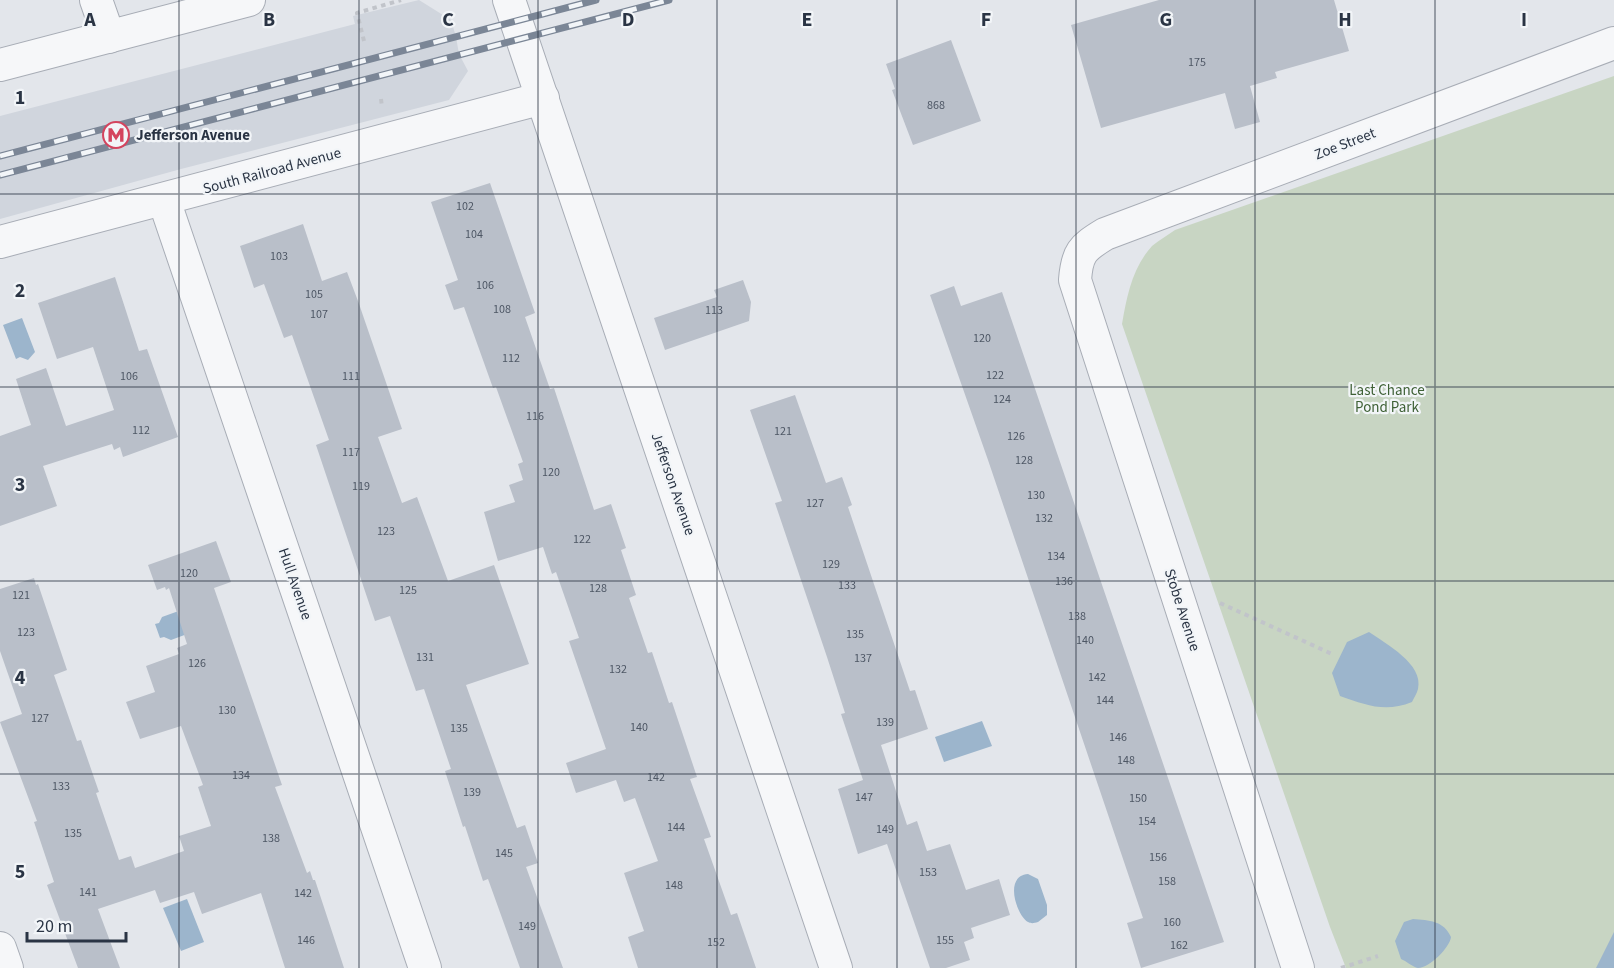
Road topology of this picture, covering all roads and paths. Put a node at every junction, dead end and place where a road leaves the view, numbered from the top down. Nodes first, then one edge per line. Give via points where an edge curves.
1 (96, 0) edge
2 (249, 0) edge
3 (401, 0) edge
4 (509, 0) edge
5 (109, 37) junction
6 (364, 41) dead end
7 (1614, 43) edge
8 (0, 65) edge
9 (543, 98) junction
10 (164, 200) junction
11 (0, 242) edge
12 (1081, 252) joint
13 (1220, 603) dead end
14 (1332, 654) dead end
15 (0, 948) edge
16 (1378, 956) dead end
17 (7, 968) edge
18 (425, 968) edge
19 (836, 968) edge
20 (1298, 968) edge
21 (1341, 968) edge

1 - 5 street
2 - 5 street
3 - 6 path via 357,13
4 - 9 street, Jefferson Avenue
5 - 8 street
7 - 12 street, Zoe Street via 1105,234
9 - 10 street, South Railroad Avenue
9 - 19 street, Jefferson Avenue
10 - 11 street, South Railroad Avenue
10 - 18 street, Hull Avenue
12 - 20 street, Stobe Avenue via 1075,280
13 - 14 path
15 - 17 street
16 - 21 path

